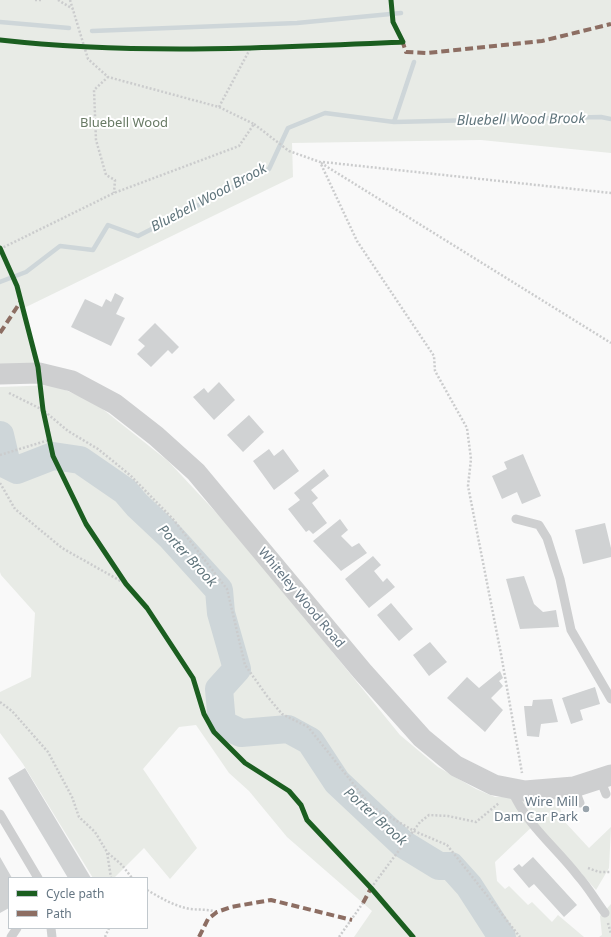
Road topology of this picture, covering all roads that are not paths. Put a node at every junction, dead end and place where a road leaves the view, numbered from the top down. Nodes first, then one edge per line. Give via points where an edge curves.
1 (3, 383) edge
2 (516, 519) dead end
3 (611, 700) edge
4 (606, 783) edge
5 (518, 790) junction
6 (0, 814) edge
7 (37, 877) edge
8 (605, 913) dead end

1 - 5 street, Whiteley Wood Road via 39,373 72,381 115,404 156,436 196,472 357,665 422,738 456,766 494,785
2 - 3 lane via 539,525 547,538 560,579 571,630
4 - 5 street, Whiteley Wood Road via 577,795
5 - 8 lane via 518,806 530,824 578,875
6 - 7 lane

